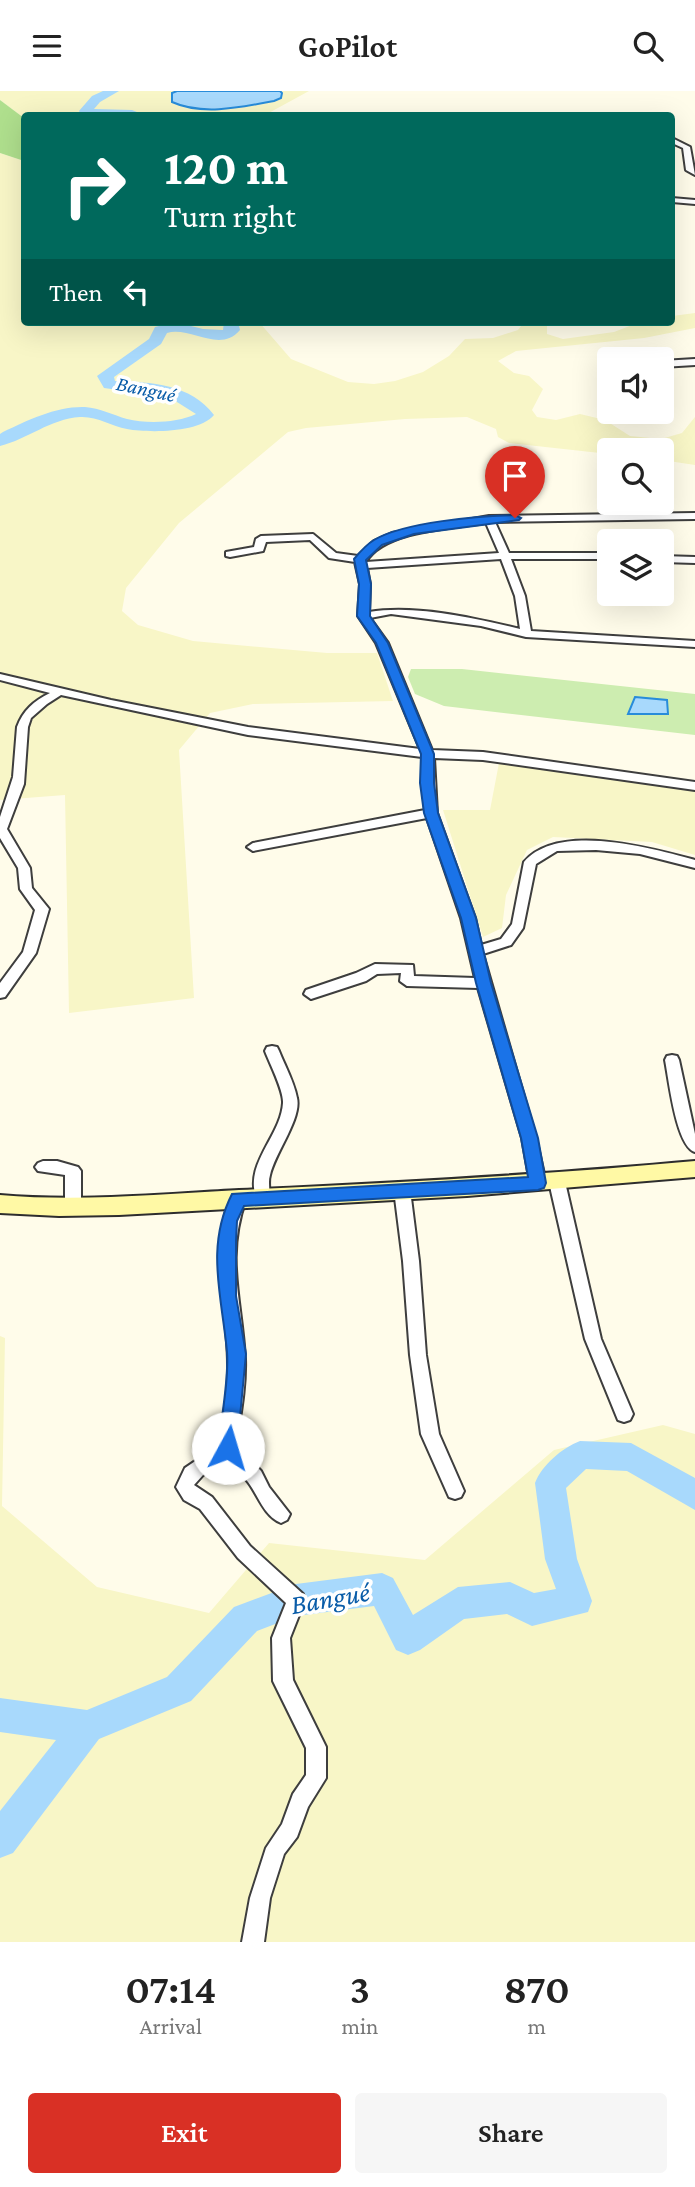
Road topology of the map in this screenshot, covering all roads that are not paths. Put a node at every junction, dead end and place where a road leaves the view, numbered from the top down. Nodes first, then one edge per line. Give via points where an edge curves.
1 (675, 142) edge
2 (695, 173) edge
3 (675, 200) edge
4 (695, 202) edge
5 (695, 362) edge
6 (674, 363) edge
7 (695, 516) edge
8 (489, 519) junction
9 (230, 554) dead end
10 (505, 556) junction
11 (597, 556) edge
12 (674, 560) edge
13 (695, 561) edge
14 (360, 562) junction
15 (363, 616) junction
16 (526, 633) junction
17 (695, 644) edge
18 (0, 677) edge
19 (59, 692) junction
20 (428, 754) junction
21 (695, 786) edge
22 (431, 813) junction
23 (253, 847) dead end
24 (695, 864) edge
25 (477, 951) junction
26 (484, 983) junction
27 (0, 993) edge
28 (311, 994) dead end
29 (272, 1051) dead end
30 (672, 1060) dead end
31 (695, 1146) edge
32 (43, 1167) dead end
33 (695, 1169) edge
34 (547, 1183) junction
35 (402, 1190) junction
36 (264, 1198) junction
37 (238, 1199) junction
38 (0, 1204) edge
39 (73, 1207) junction
40 (624, 1414) dead end
41 (228, 1448) junction
42 (455, 1491) dead end
43 (281, 1514) dead end
44 (253, 1942) edge

1 - 2 street via 686,147 690,170
3 - 4 street
5 - 6 street
7 - 8 street
8 - 10 street
8 - 14 street via 396,535 378,543
9 - 14 street via 259,549 261,539 313,537 333,556
10 - 11 street
10 - 14 street
10 - 16 street via 520,596
12 - 13 street
14 - 15 street via 365,584
15 - 16 street via 391,611
15 - 20 street via 382,643
16 - 17 street
18 - 19 street
19 - 20 street via 248,731
19 - 27 street via 32,707 20,729 20,775 1,829 24,868 26,889 42,909 29,954
20 - 21 street via 484,756
20 - 22 street
22 - 23 street
22 - 25 street
24 - 25 street via 640,850 554,847 530,862 518,925 506,942
25 - 26 street
26 - 28 street via 407,981 408,968 375,969
26 - 34 street via 529,1138
29 - 36 street via 292,1100 261,1178
30 - 31 street via 688,1136
32 - 39 street via 73,1171
33 - 34 main road
34 - 35 main road
34 - 40 street via 593,1339
35 - 36 main road
35 - 42 street via 430,1434
36 - 37 main road
37 - 39 main road
37 - 41 street via 228,1221 227,1241 227,1296 236,1354
38 - 39 main road
41 - 43 street
41 - 44 street via 192,1473 185,1487 206,1503 244,1552 296,1599 281,1638 283,1681 316,1747 316,1777 276,1848 260,1898

